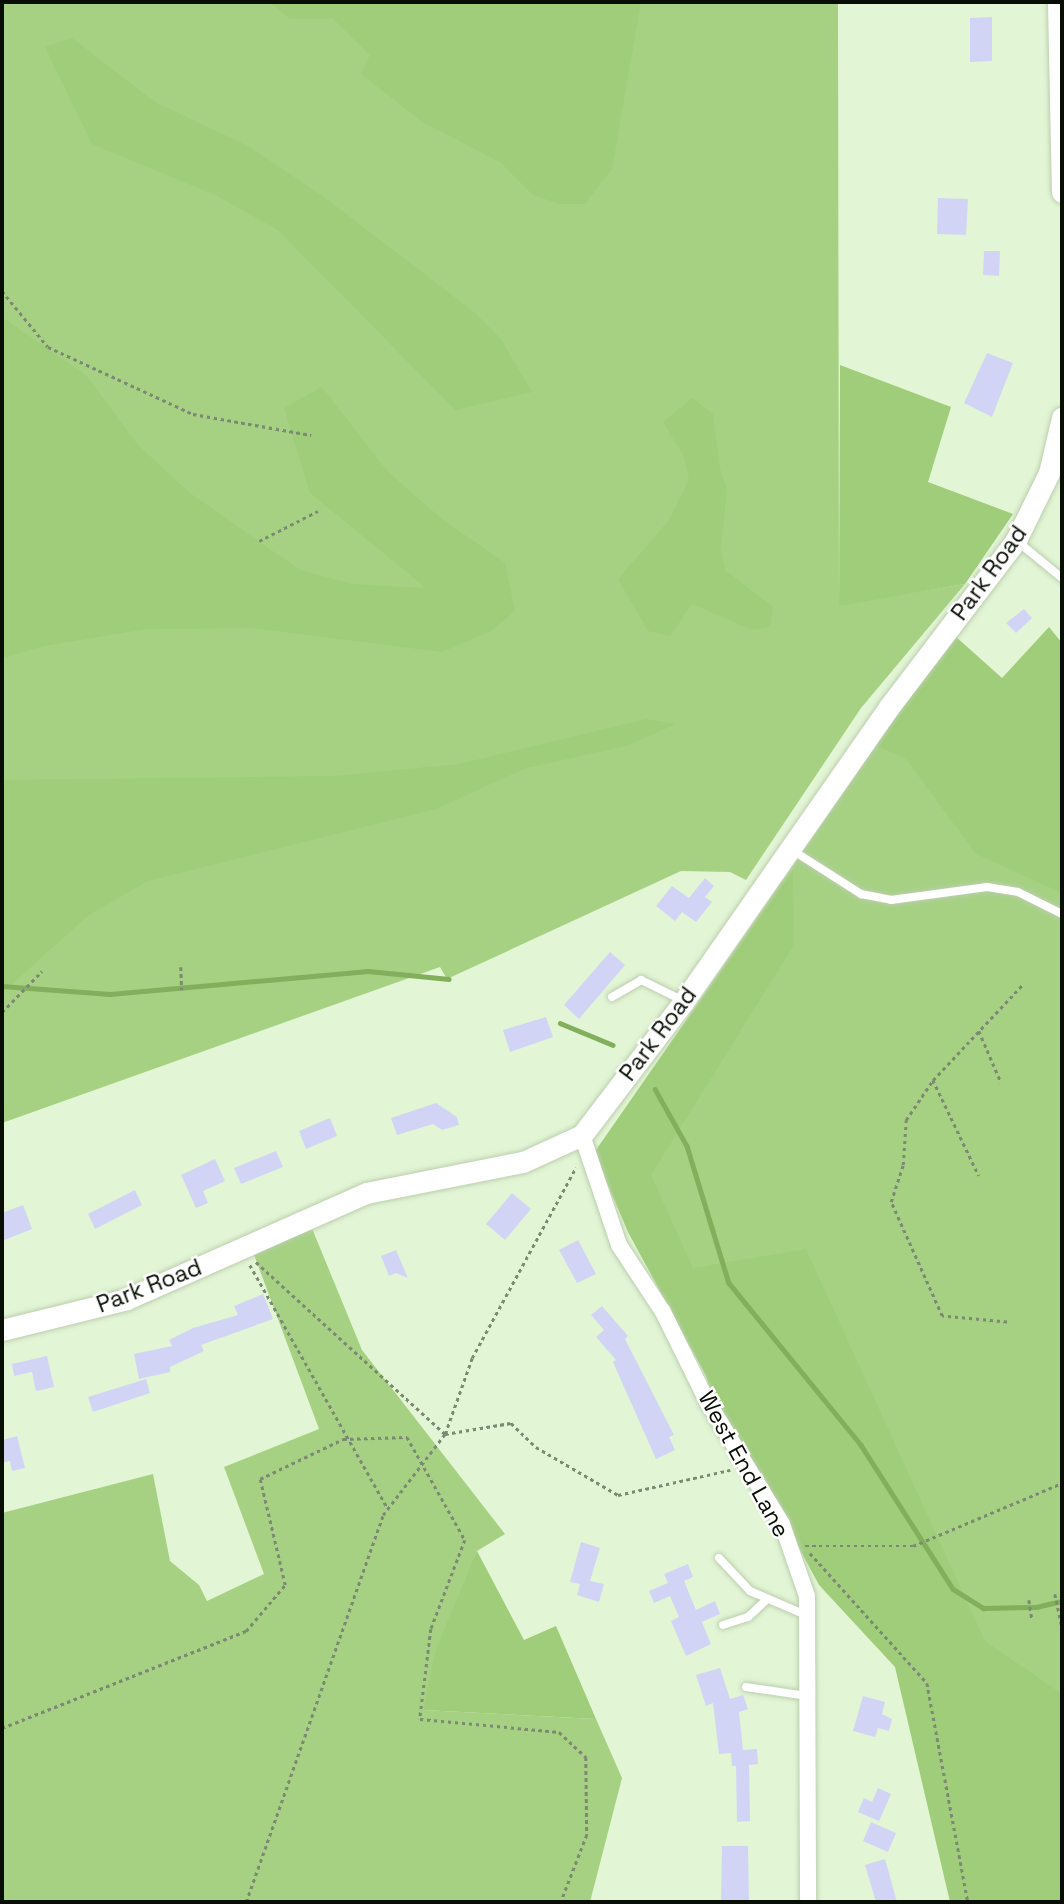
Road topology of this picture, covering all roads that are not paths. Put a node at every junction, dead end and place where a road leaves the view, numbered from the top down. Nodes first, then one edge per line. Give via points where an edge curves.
1 (1058, 2) edge
2 (1062, 192) edge
3 (1062, 418) edge
4 (1016, 540) junction
5 (1062, 578) edge
6 (790, 849) junction
7 (1062, 914) edge
8 (612, 997) dead end
9 (684, 1001) junction
10 (584, 1142) junction
11 (2, 1330) edge
12 (719, 1558) dead end
13 (766, 1600) junction
14 (808, 1616) junction
15 (723, 1625) dead end
16 (746, 1687) dead end
17 (808, 1696) junction
18 (808, 1902) edge

1 - 2 main road
3 - 4 main road, Park Road via 1049,473
4 - 5 lane
4 - 6 main road, Park Road via 889,707
6 - 7 lane via 862,894 891,900 987,887 1018,892
6 - 9 main road, Park Road
8 - 9 lane via 641,980
9 - 10 main road, Park Road
10 - 11 main road, Park Road via 523,1162 366,1194 127,1299
10 - 14 street, West End Lane via 619,1245 663,1312 707,1401 782,1524 807,1597
12 - 13 lane via 736,1579
13 - 14 lane
13 - 15 lane via 748,1617
14 - 17 street, West End Lane
16 - 17 lane
17 - 18 street, West End Lane

